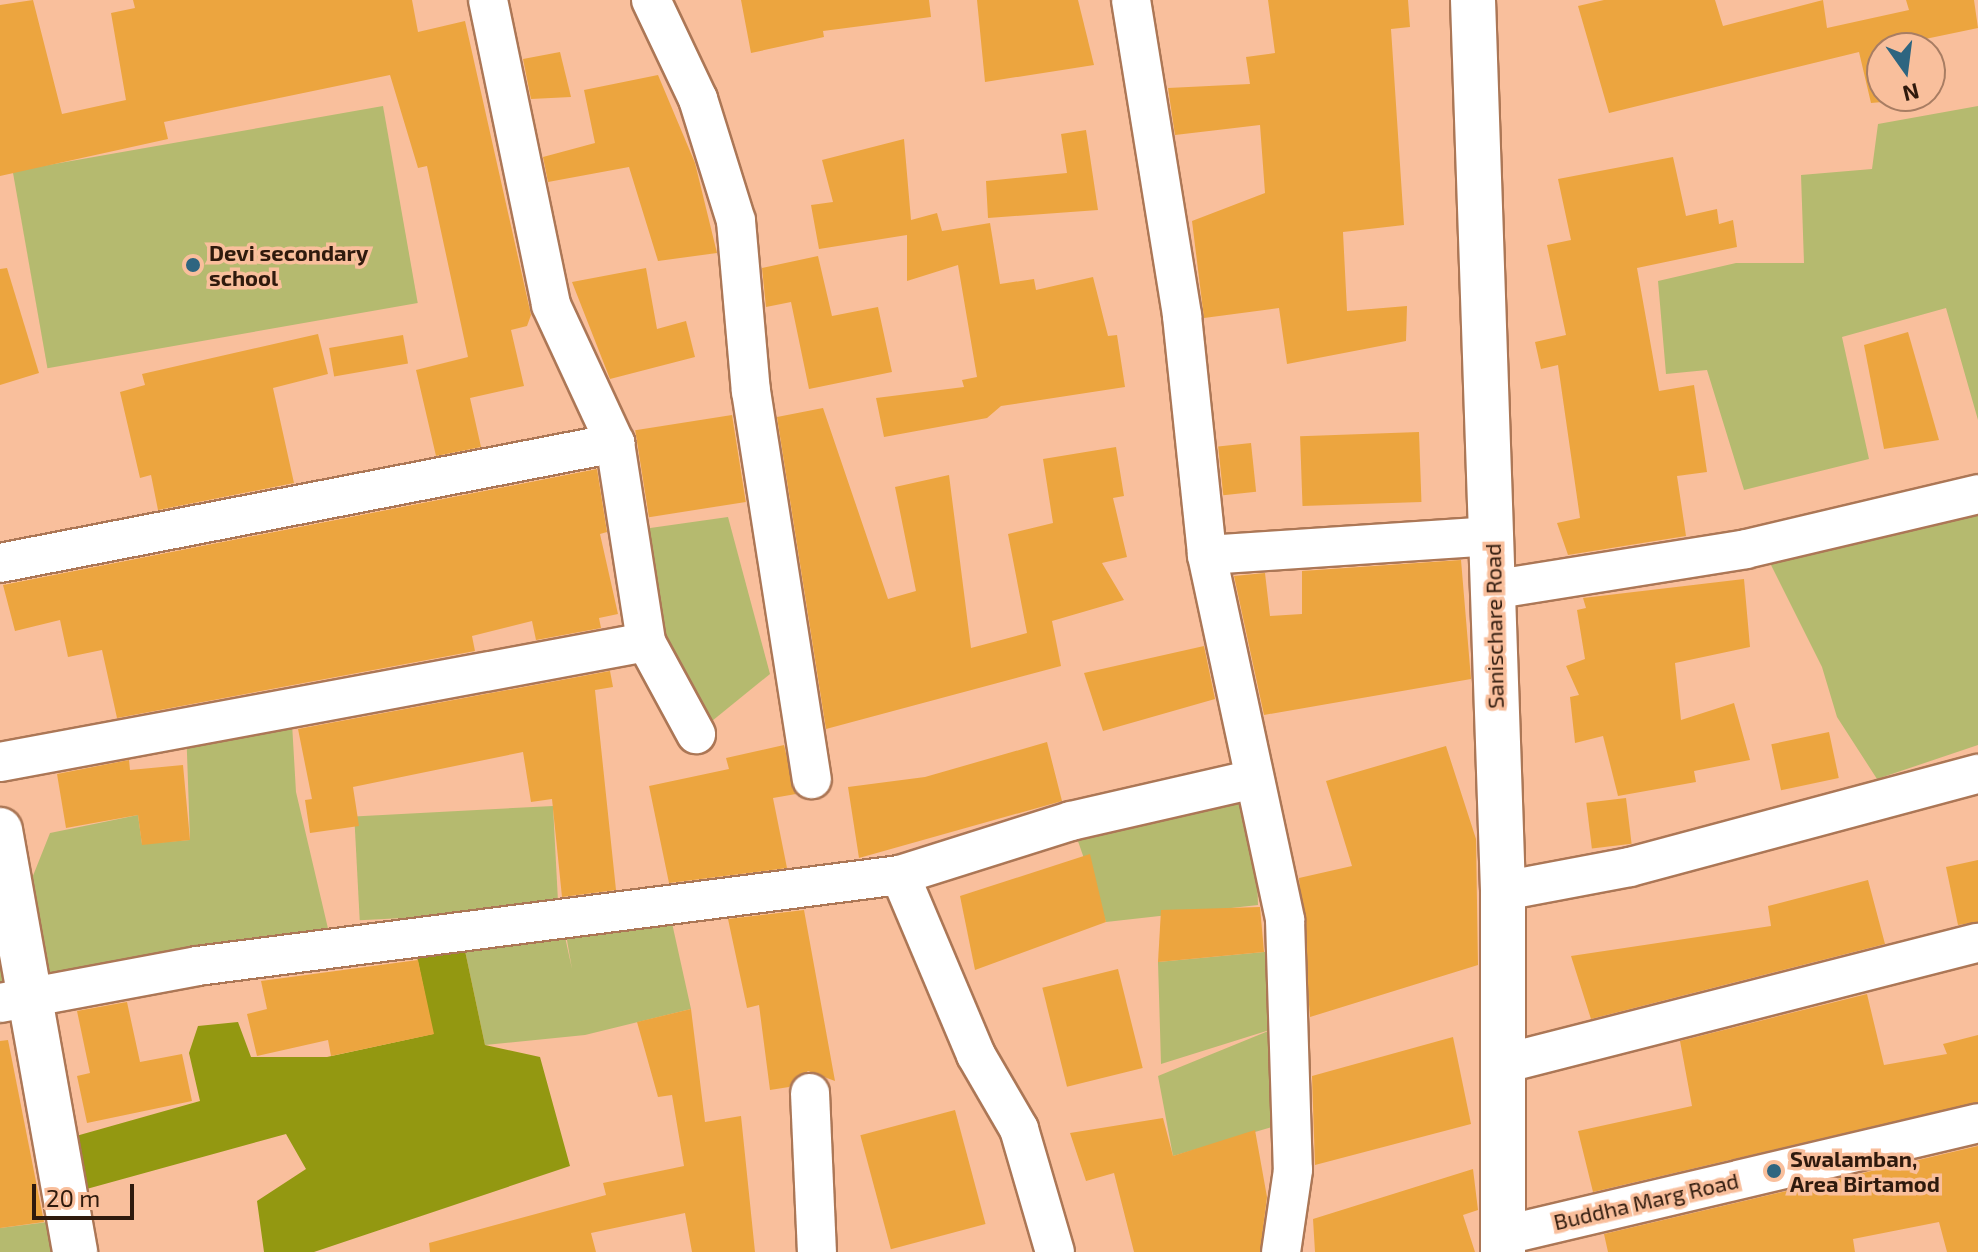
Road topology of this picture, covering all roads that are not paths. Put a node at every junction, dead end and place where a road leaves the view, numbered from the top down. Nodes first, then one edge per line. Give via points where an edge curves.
1 (488, 0) edge
2 (651, 0) edge
3 (1131, 0) edge
4 (1473, 0) edge
5 (615, 443) junction
6 (1978, 494) edge
7 (1492, 536) junction
8 (1207, 555) junction
9 (0, 563) edge
10 (1491, 590) junction
11 (646, 642) junction
12 (696, 734) dead end
13 (0, 762) edge
14 (1978, 774) edge
15 (812, 779) dead end
16 (1254, 779) junction
17 (1, 839) edge
18 (900, 875) junction
19 (1503, 891) junction
20 (1978, 943) edge
21 (16, 998) edge
22 (1506, 1063) junction
23 (810, 1093) dead end
24 (1978, 1123) edge
25 (1502, 1244) edge
26 (75, 1252) edge
27 (817, 1252) edge
28 (1055, 1252) edge
29 (1281, 1252) edge

1 - 5 street via 551,305
2 - 15 street via 698,99 736,221 751,391 769,468
3 - 8 street via 1182,316
4 - 7 street, Sanischare Road
5 - 9 street
5 - 11 street
6 - 10 street via 1746,549
7 - 8 street
7 - 10 street, Sanischare Road
8 - 16 street
10 - 19 street, Sanischare Road
11 - 12 street
11 - 13 street
14 - 19 street via 1630,867
16 - 18 street via 1071,821
16 - 29 street via 1285,920 1293,1170
17 - 21 street
18 - 21 street
18 - 28 street via 976,1055 1019,1129
19 - 22 street, Sanischare Road
20 - 22 street
21 - 26 street
22 - 25 street, Sanischare Road
23 - 27 street
24 - 25 street, Buddha Marg Road

